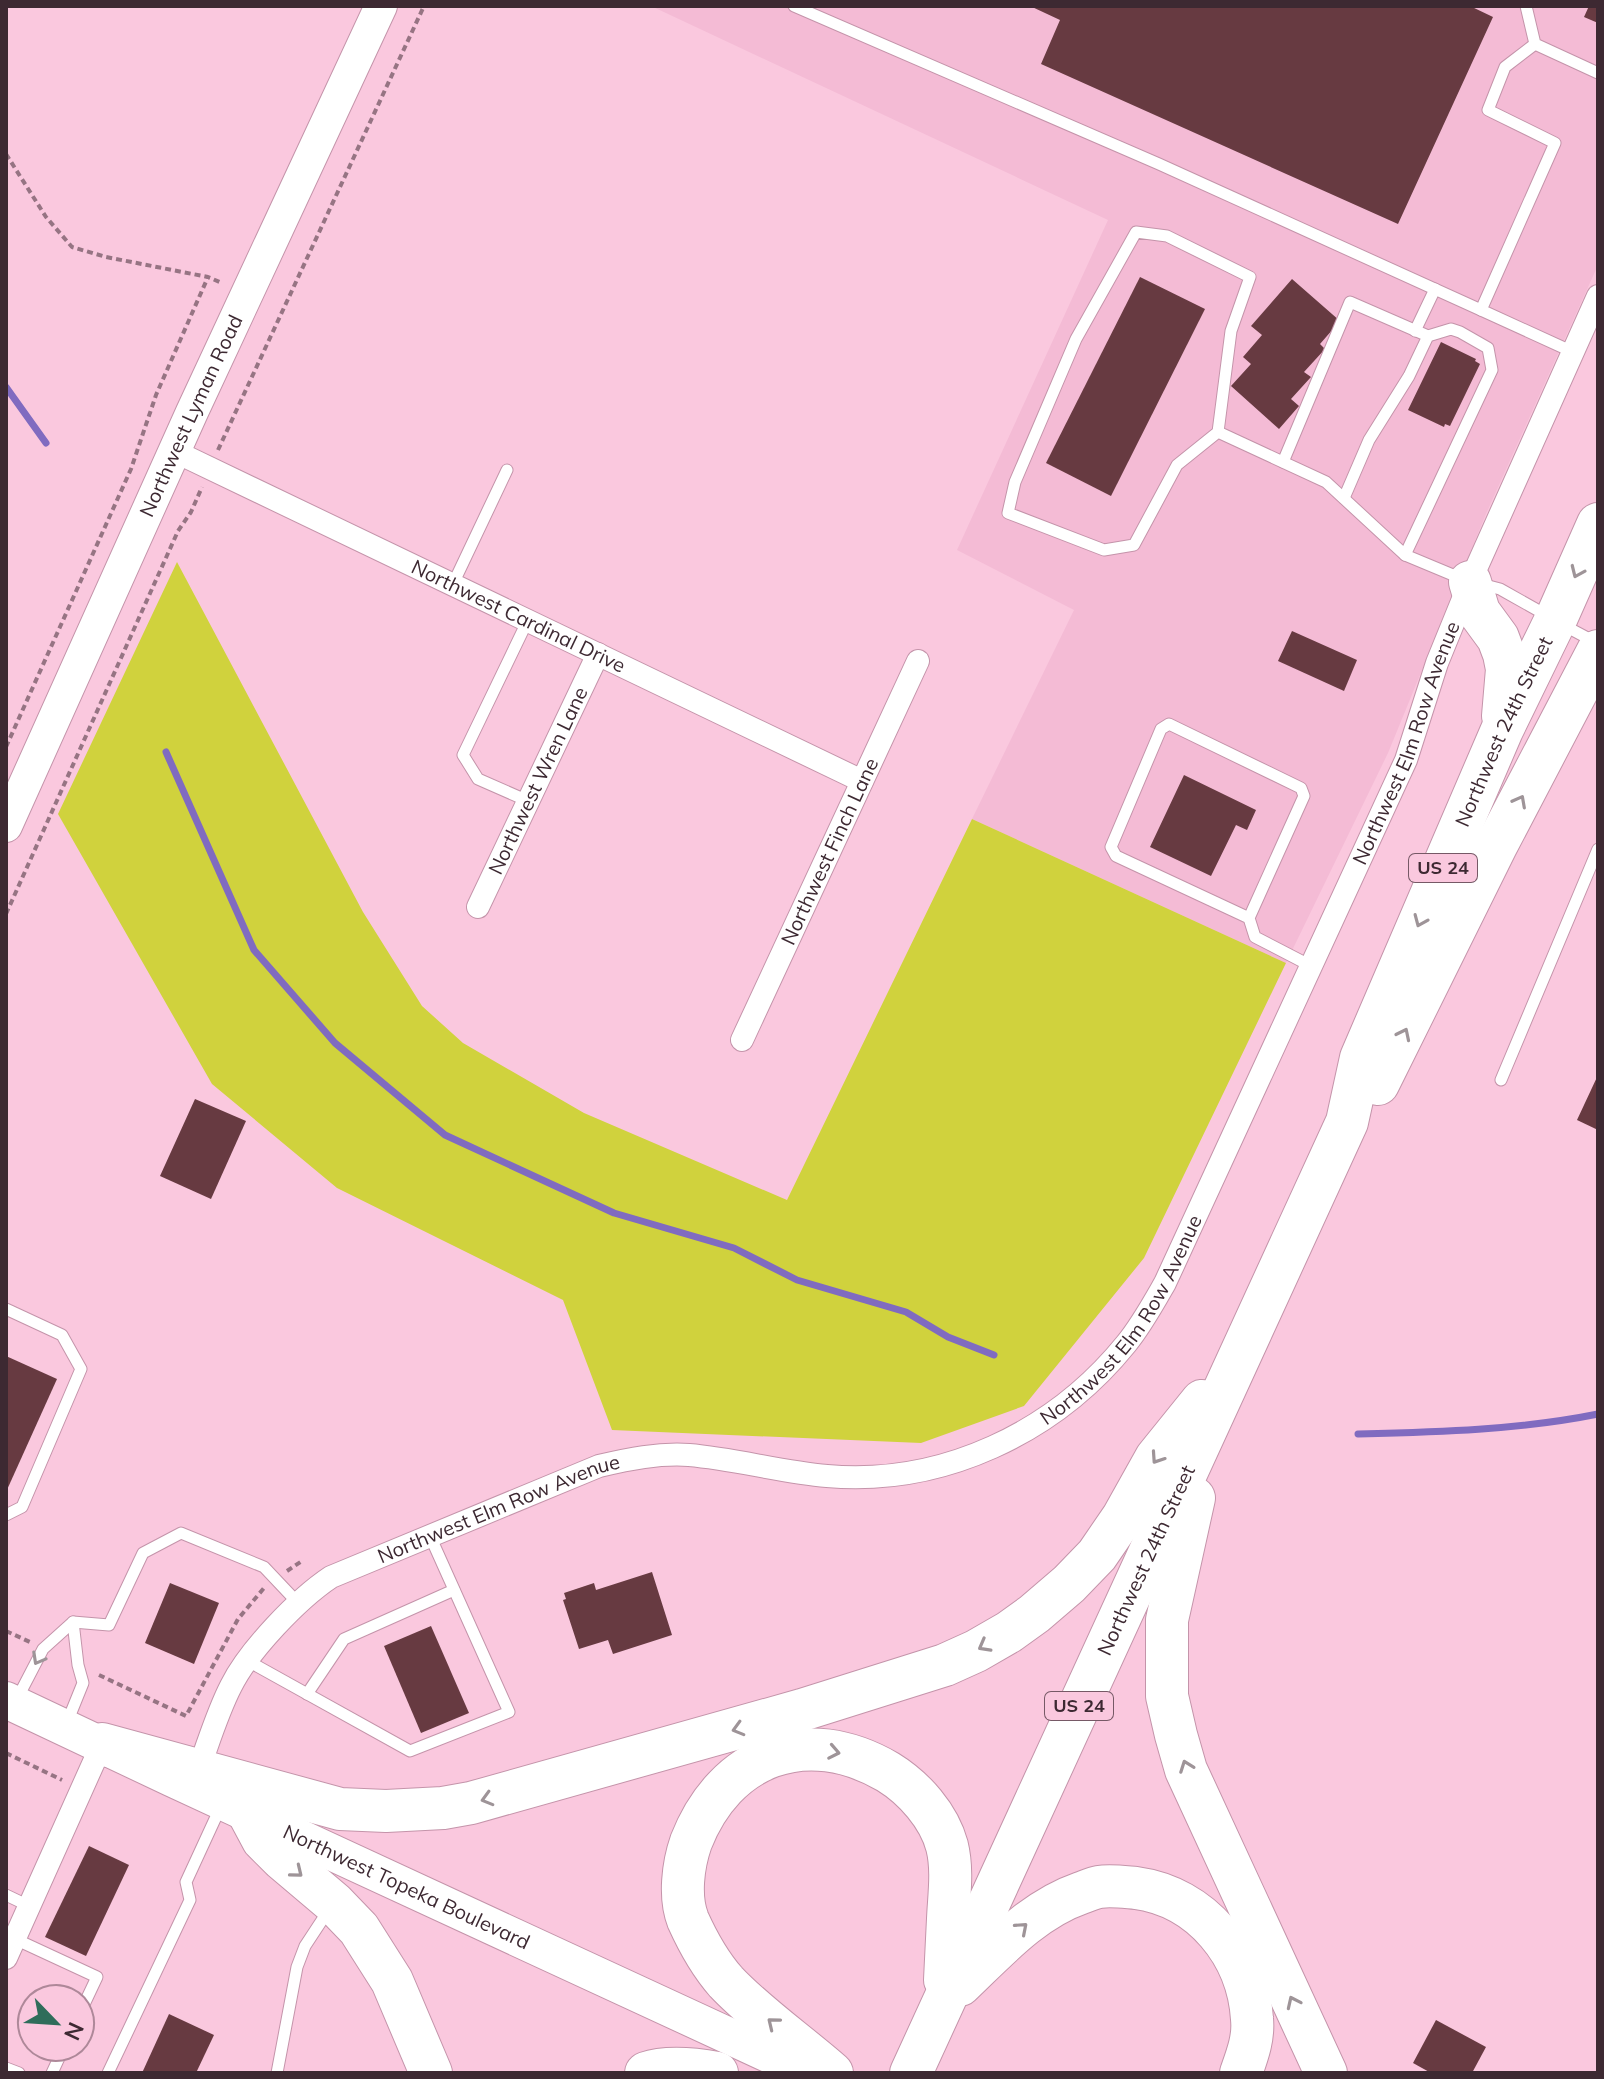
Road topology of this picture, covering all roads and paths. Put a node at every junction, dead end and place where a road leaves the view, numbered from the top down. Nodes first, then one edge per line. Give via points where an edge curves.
1 (381, 6) edge
2 (794, 6) edge
3 (1526, 6) edge
4 (1535, 44) junction
5 (1598, 73) edge
6 (6, 154) edge
7 (208, 277) junction
8 (1435, 289) junction
9 (246, 293) junction
10 (1598, 296) edge
11 (1481, 310) junction
12 (1415, 331) junction
13 (1428, 336) junction
14 (1573, 352) junction
15 (1218, 432) junction
16 (174, 451) junction
17 (1283, 462) junction
18 (507, 470) dead end
19 (1344, 498) junction
20 (1598, 524) edge
21 (1405, 555) junction
22 (1470, 582) junction
23 (453, 584) junction
24 (528, 620) junction
25 (1555, 621) junction
26 (1598, 643) edge
27 (1598, 651) edge
28 (598, 654) junction
29 (918, 661) dead end
30 (1502, 730) junction
31 (6, 747) edge
32 (862, 781) junction
33 (528, 801) junction
34 (6, 826) edge
35 (1598, 849) edge
36 (478, 907) dead end
37 (1249, 918) junction
38 (1311, 966) junction
39 (742, 1040) dead end
40 (1501, 1080) dead end
41 (1347, 1122) junction
42 (6, 1309) edge
43 (1240, 1354) junction
44 (1214, 1412) junction
45 (6, 1515) edge
46 (430, 1536) junction
47 (302, 1561) dead end
48 (276, 1579) junction
49 (454, 1590) junction
50 (298, 1603) junction
51 (73, 1622) junction
52 (6, 1631) edge
53 (43, 1649) junction
54 (248, 1661) junction
55 (78, 1665) junction
56 (307, 1694) junction
57 (10, 1702) edge
58 (84, 1735) junction
59 (6, 1753) edge
60 (64, 1781) dead end
61 (215, 1793) junction
62 (6, 1895) edge
63 (334, 1903) junction
64 (29, 1906) junction
65 (10, 1949) edge
66 (94, 1983) edge
67 (944, 2000) junction
68 (6, 2068) edge
69 (19, 2073) edge
70 (108, 2073) edge
71 (277, 2073) edge
72 (431, 2073) edge
73 (646, 2073) edge
74 (717, 2073) edge
75 (809, 2073) edge
76 (832, 2073) edge
77 (911, 2073) edge
78 (1241, 2073) edge
79 (1326, 2073) edge

1 - 9 street, Northwest Lyman Road
2 - 8 lane
3 - 4 lane
4 - 5 lane
4 - 11 lane via 1505,67 1488,110 1555,143
6 - 7 path via 72,247
7 - 9 path
7 - 31 path via 156,395 131,469
8 - 11 lane
8 - 12 lane
9 - 16 street, Northwest Lyman Road
10 - 14 street, Northwest Elm Row Avenue
11 - 14 lane
12 - 13 lane
12 - 17 lane via 1350,302
13 - 19 lane via 1369,440
13 - 21 lane via 1451,329 1460,332 1488,348 1492,370
14 - 22 street, Northwest Elm Row Avenue
15 - 15 lane via 1177,465 1134,545 1104,550 1008,513 1015,482 1076,339 1136,232 1167,236 1250,277 1231,331
15 - 17 lane
16 - 23 street, Northwest Cardinal Drive
16 - 34 street, Northwest Lyman Road
17 - 19 lane via 1326,482
18 - 23 lane
19 - 21 lane
20 -> 25 highway, Northwest 24th Street / US 24
21 - 22 lane
22 - 25 lane via 1500,589
22 - 30 highway via 1479,612 1504,654
22 - 38 street, Northwest Elm Row Avenue via 1406,760
23 - 24 street, Northwest Cardinal Drive
24 - 28 street, Northwest Cardinal Drive
24 - 33 lane via 463,755 478,779
25 - 26 lane
25 - 30 highway, Northwest 24th Street / US 24
41 -> 27 highway, Northwest 24th Street / US 24 via 1382,1079
28 - 32 street, Northwest Cardinal Drive
28 - 33 street, Northwest Wren Lane
29 - 32 street, Northwest Finch Lane
30 -> 41 highway, Northwest 24th Street / US 24 via 1361,1058
32 - 39 street, Northwest Finch Lane
33 - 36 street, Northwest Wren Lane
35 - 40 lane
37 - 37 lane via 1116,856 1111,847 1161,729 1169,724 1301,788 1304,796
37 - 38 lane via 1255,937
38 - 46 street, Northwest Elm Row Avenue via 1151,1309 1096,1379 1036,1426 954,1462 873,1477 830,1476 689,1455 621,1460
41 - 43 highway, Northwest 24th Street / US 24
42 - 45 lane via 62,1335 81,1369 22,1507
43 - 44 highway, Northwest 24th Street / US 24
43 -> 61 highway via 1156,1458 1097,1555 1009,1632 945,1665 760,1722 443,1808 340,1809
44 - 67 highway, Northwest 24th Street / US 24
79 -> 44 highway via 1186,1770 1167,1696 1167,1620
46 - 49 lane
46 - 50 street, Northwest Elm Row Avenue via 331,1577
47 - 48 path
48 - 50 lane
48 - 51 lane via 264,1567 181,1533 143,1553 109,1625
48 - 55 path via 238,1619 186,1716
49 - 56 lane via 344,1639
49 - 56 lane via 509,1712 410,1751
50 - 54 street, Northwest Elm Row Avenue
51 - 53 lane
51 - 55 lane
52 - 53 path
53 -> 57 lane
54 - 56 lane
54 - 61 street, Northwest Elm Row Avenue via 231,1684
55 - 58 lane
57 - 58 main road
58 - 61 highway
58 - 64 street
59 - 60 path
61 -> 63 highway
61 - 70 lane via 186,1882 190,1900
61 - 75 main road, Northwest Topeka Boulevard
62 - 64 lane
63 - 71 lane via 297,1967
63 - 72 highway via 359,1929 392,1981
64 - 65 street
65 - 66 lane via 97,1977
76 -> 67 highway via 725,1980 687,1917 687,1852 712,1801 746,1769 788,1750 855,1756 902,1780 931,1812 947,1846 950,1888
67 - 77 highway, US 24
67 -> 78 highway via 1048,1909 1099,1887 1151,1890 1196,1911 1238,1961 1253,2022
68 - 69 lane
73 - 74 highway

